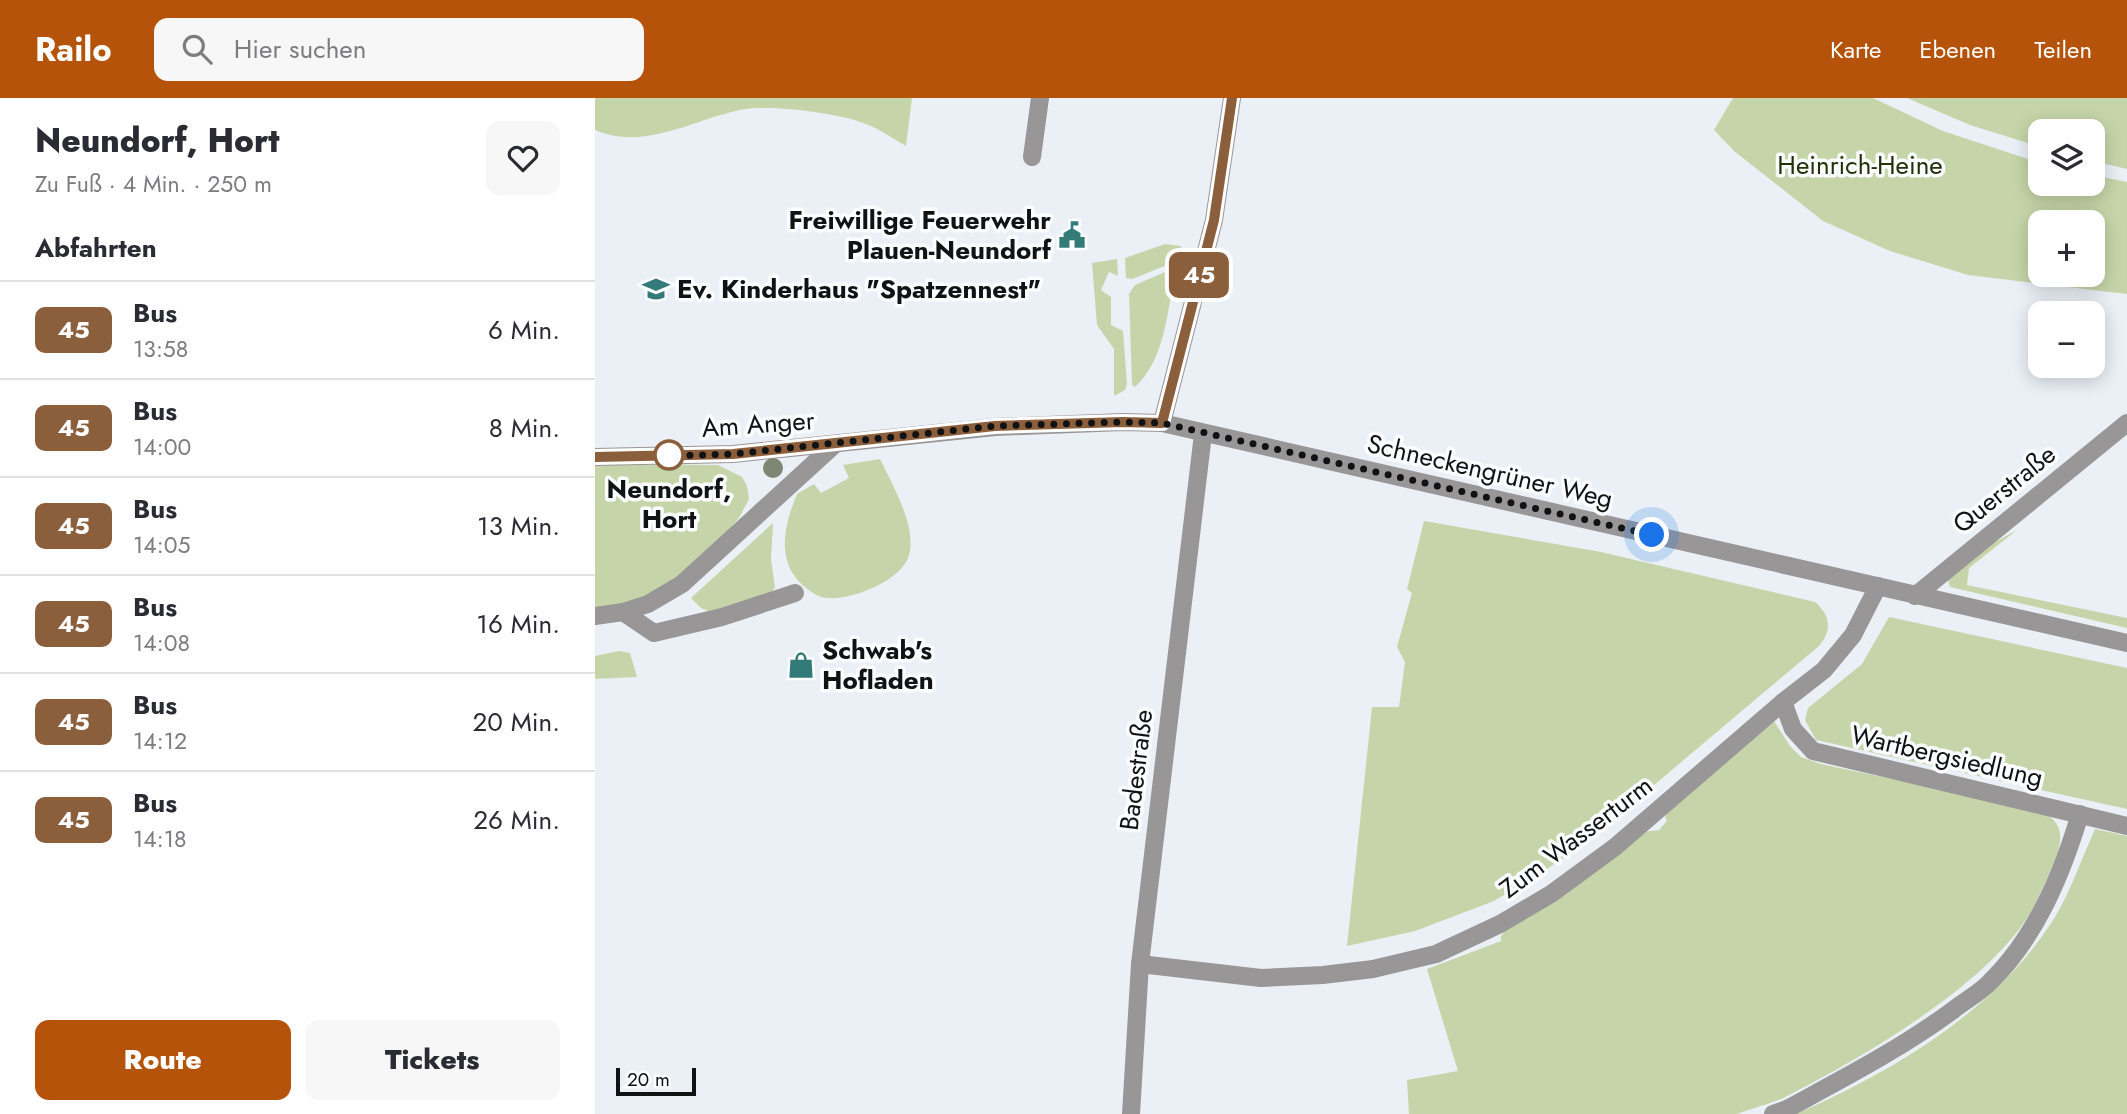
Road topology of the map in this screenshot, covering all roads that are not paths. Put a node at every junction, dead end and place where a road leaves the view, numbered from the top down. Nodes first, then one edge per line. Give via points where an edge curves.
1 (1040, 98) edge
2 (1232, 98) edge
3 (1032, 158) dead end
4 (1162, 423) junction
5 (2127, 423) edge
6 (1203, 434) junction
7 (834, 445) junction
8 (595, 457) edge
9 (1878, 586) junction
10 (795, 593) dead end
11 (1915, 596) junction
12 (623, 612) junction
13 (595, 616) edge
14 (2127, 643) edge
15 (1783, 702) junction
16 (2080, 814) junction
17 (2127, 826) edge
18 (1140, 964) junction
19 (1131, 1114) edge
20 (1773, 1114) edge

1 - 3 street
2 - 4 street via 1214,220
4 - 6 street, Schneckengrüner Weg
4 - 7 street, Schneckengrüner Weg via 995,426
5 - 11 street, Querstraße
6 - 9 street, Schneckengrüner Weg
6 - 18 street, Badestraße
7 - 8 street, Am Anger via 733,454
7 - 12 street, Am Anger via 682,584
9 - 11 street, Schneckengrüner Weg
9 - 15 street, Zum Wasserturm via 1853,635 1824,670
10 - 12 street via 654,633
11 - 14 street, Schneckengrüner Weg
12 - 13 street, Am Anger
15 - 16 street, Wartbergsiedlung via 1793,729 1813,751
15 - 18 street, Zum Wasserturm via 1615,846 1551,894 1500,925 1436,954 1373,969 1261,978
16 - 17 street, Wartbergsiedlung
16 - 20 street via 2066,863 2044,905 1990,983 1912,1040
18 - 19 street, Badestraße

